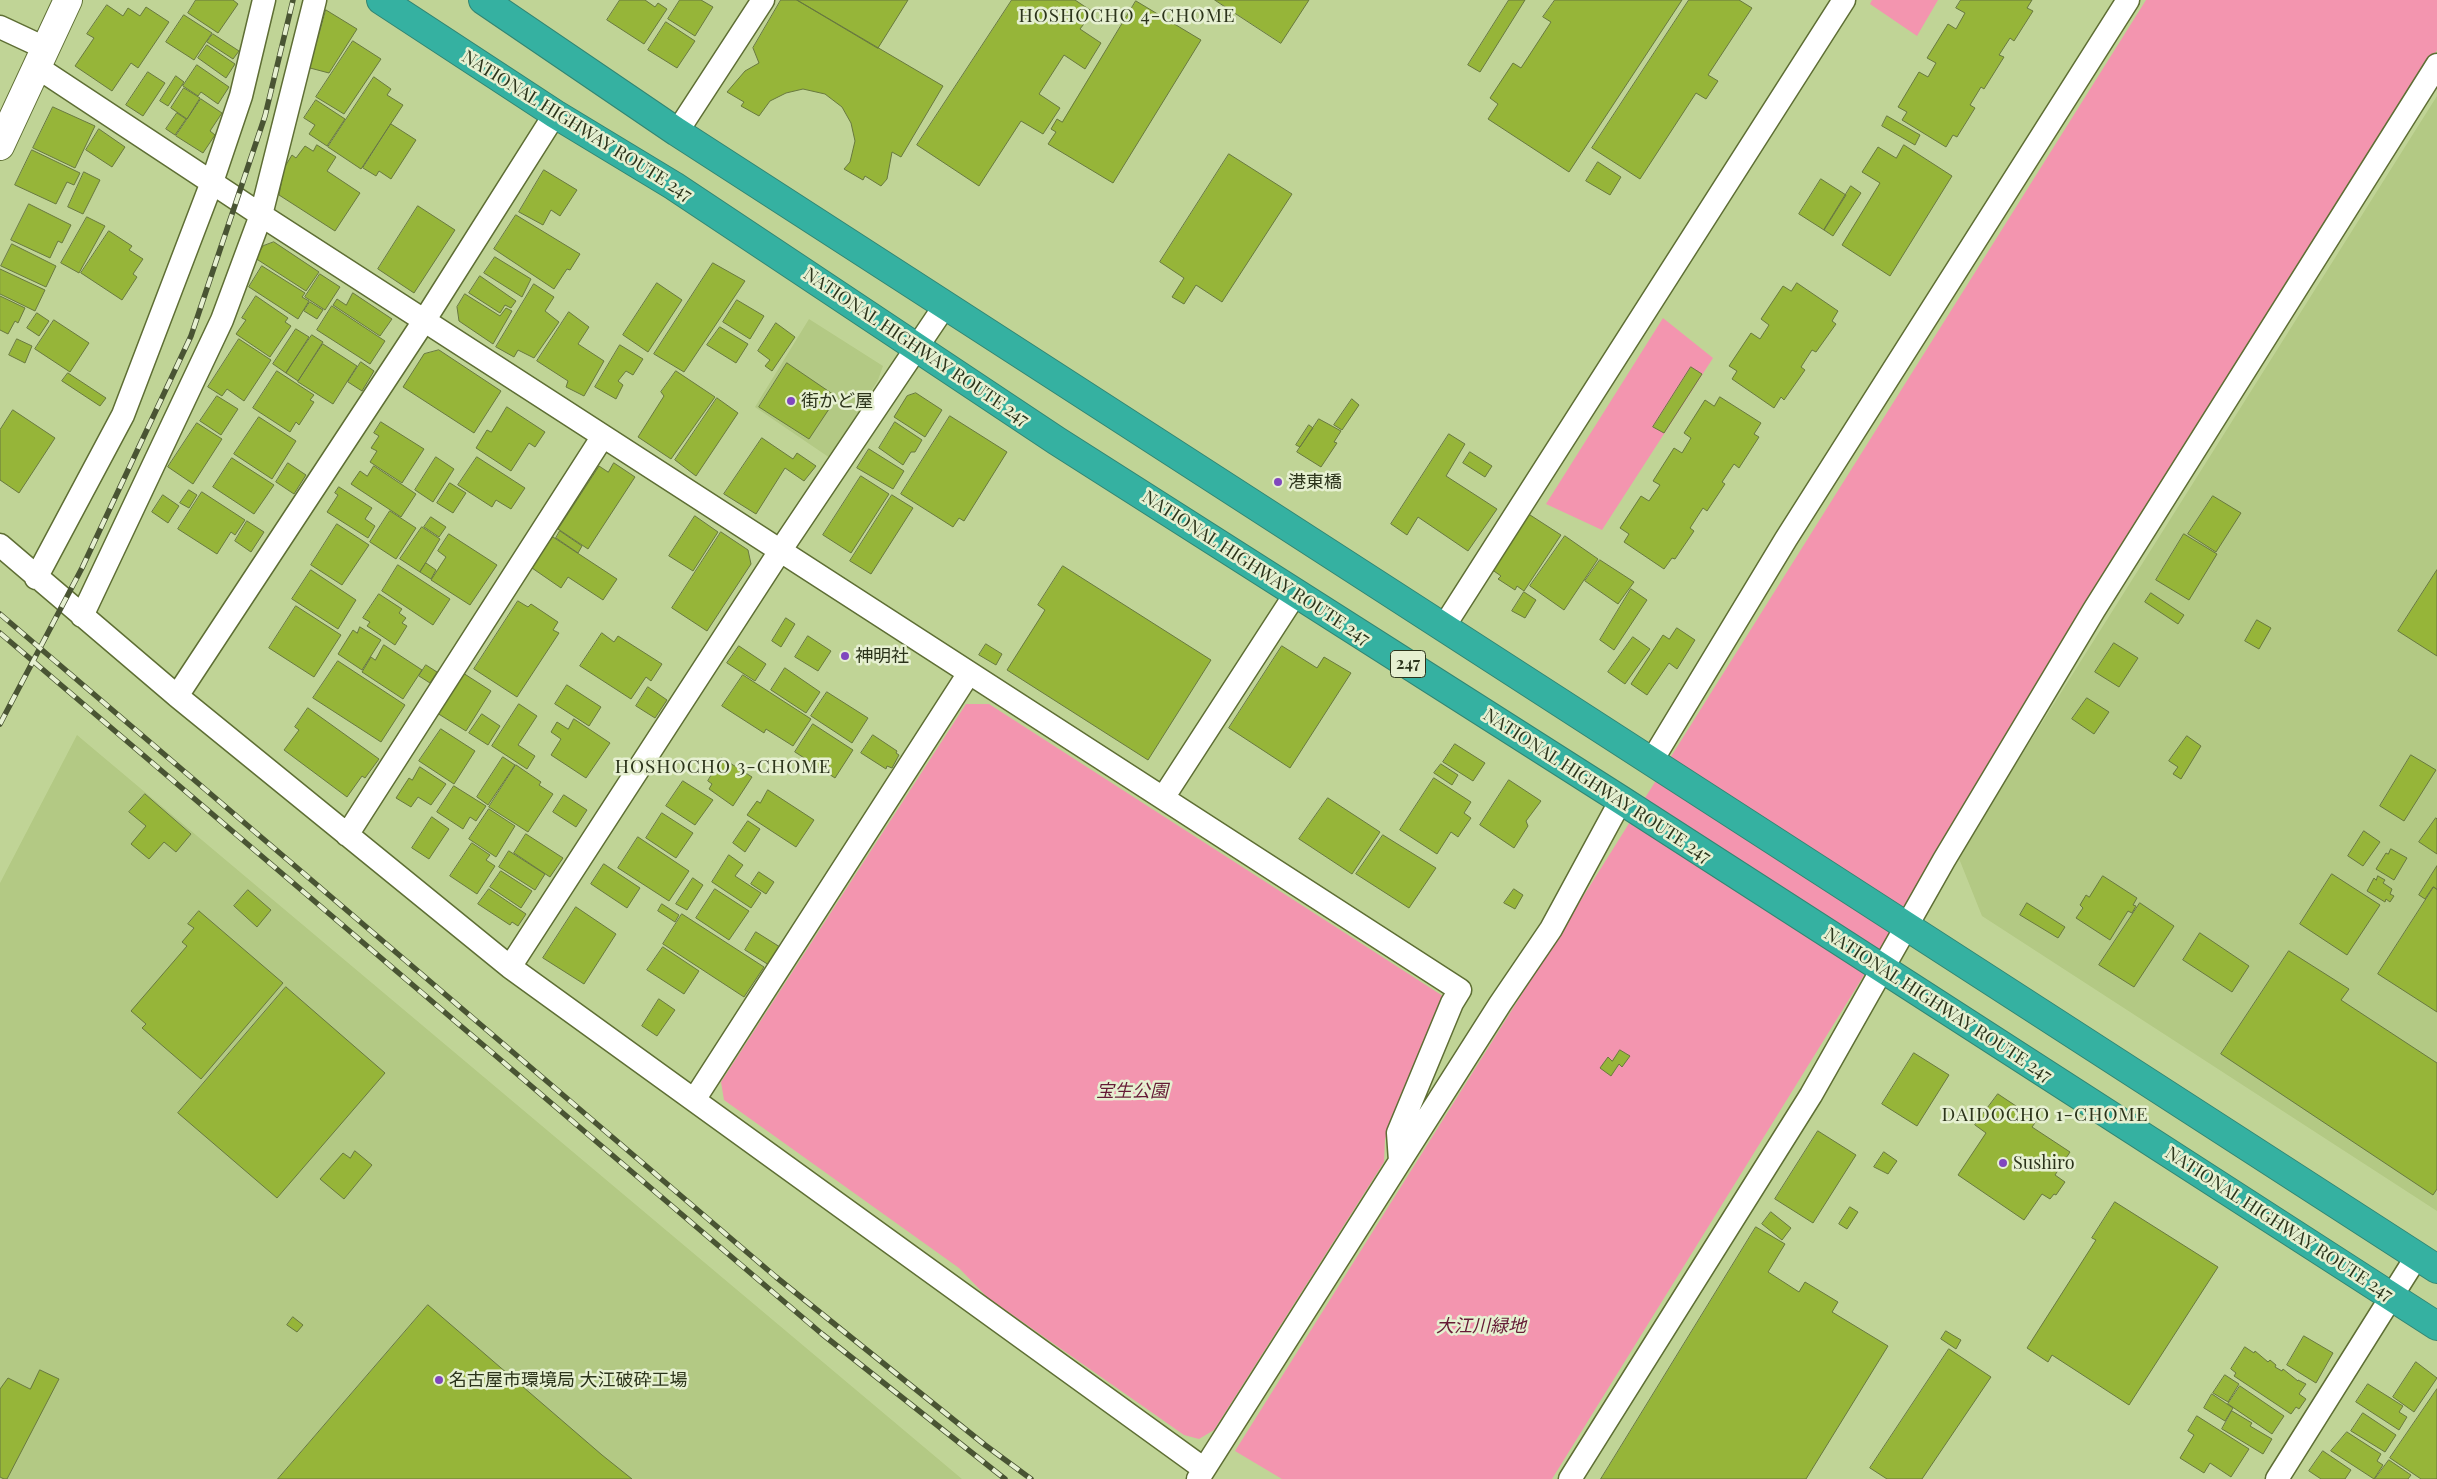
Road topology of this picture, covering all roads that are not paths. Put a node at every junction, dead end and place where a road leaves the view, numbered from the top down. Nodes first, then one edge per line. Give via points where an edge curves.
1 (68, 0) edge
2 (264, 0) edge
3 (316, 0) edge
4 (381, 0) edge
5 (483, 0) edge
6 (763, 0) edge
7 (1844, 0) edge
8 (2128, 0) edge
9 (0, 27) edge
10 (41, 58) junction
11 (2437, 65) edge
12 (555, 114) junction
13 (677, 132) junction
14 (0, 146) edge
15 (212, 182) junction
16 (261, 214) junction
17 (946, 304) junction
18 (424, 321) junction
19 (918, 348) junction
20 (603, 436) junction
21 (0, 546) edge
22 (780, 551) junction
23 (36, 578) junction
24 (1296, 593) junction
25 (82, 616) junction
26 (1443, 628) junction
27 (969, 673) junction
28 (177, 696) junction
29 (1651, 762) junction
30 (1163, 798) junction
31 (1621, 800) junction
32 (347, 835) junction
33 (1906, 926) junction
34 (510, 967) junction
35 (1882, 969) junction
36 (694, 1100) junction
37 (1400, 1161) junction
38 (2427, 1263) edge
39 (2392, 1297) junction
40 (2437, 1326) edge
41 (1201, 1474) edge
42 (1570, 1479) edge
43 (2277, 1479) edge

1 - 10 street
2 - 15 street via 241,96
3 - 16 street
4 - 12 highway, NATIONAL HIGHWAY ROUTE 247 / 247
5 - 13 highway
6 - 13 street
7 - 26 street
8 - 29 street via 1786,539
9 - 10 street
10 - 14 street
10 - 15 street
11 - 33 street via 2094,610
12 - 18 street
12 - 19 highway, NATIONAL HIGHWAY ROUTE 247 / 247 via 674,186
13 - 17 highway
15 - 16 street
15 - 23 street via 123,415
16 - 18 street
16 - 25 street via 222,320
17 - 19 street
17 - 26 highway
18 - 20 street
18 - 28 street
19 - 22 street
19 - 24 highway, NATIONAL HIGHWAY ROUTE 247 / 247
20 - 22 street
20 - 32 street
21 - 23 street
22 - 27 street
22 - 34 street
23 - 25 street
24 - 30 street
24 - 31 highway, NATIONAL HIGHWAY ROUTE 247 / 247
25 - 28 street
26 - 29 highway
27 - 30 street
27 - 36 street
28 - 32 street
29 - 33 highway
30 - 37 street via 1460,990 1398,1133
31 - 35 highway, NATIONAL HIGHWAY ROUTE 247 / 247
31 - 37 street via 1551,929
32 - 34 street
33 - 35 street
33 - 38 highway
34 - 36 street
35 - 39 highway, NATIONAL HIGHWAY ROUTE 247 / 247
35 - 42 street via 1811,1095
36 - 41 street
37 - 41 street
38 - 39 street
39 - 40 highway, NATIONAL HIGHWAY ROUTE 247 / 247
39 - 43 street

